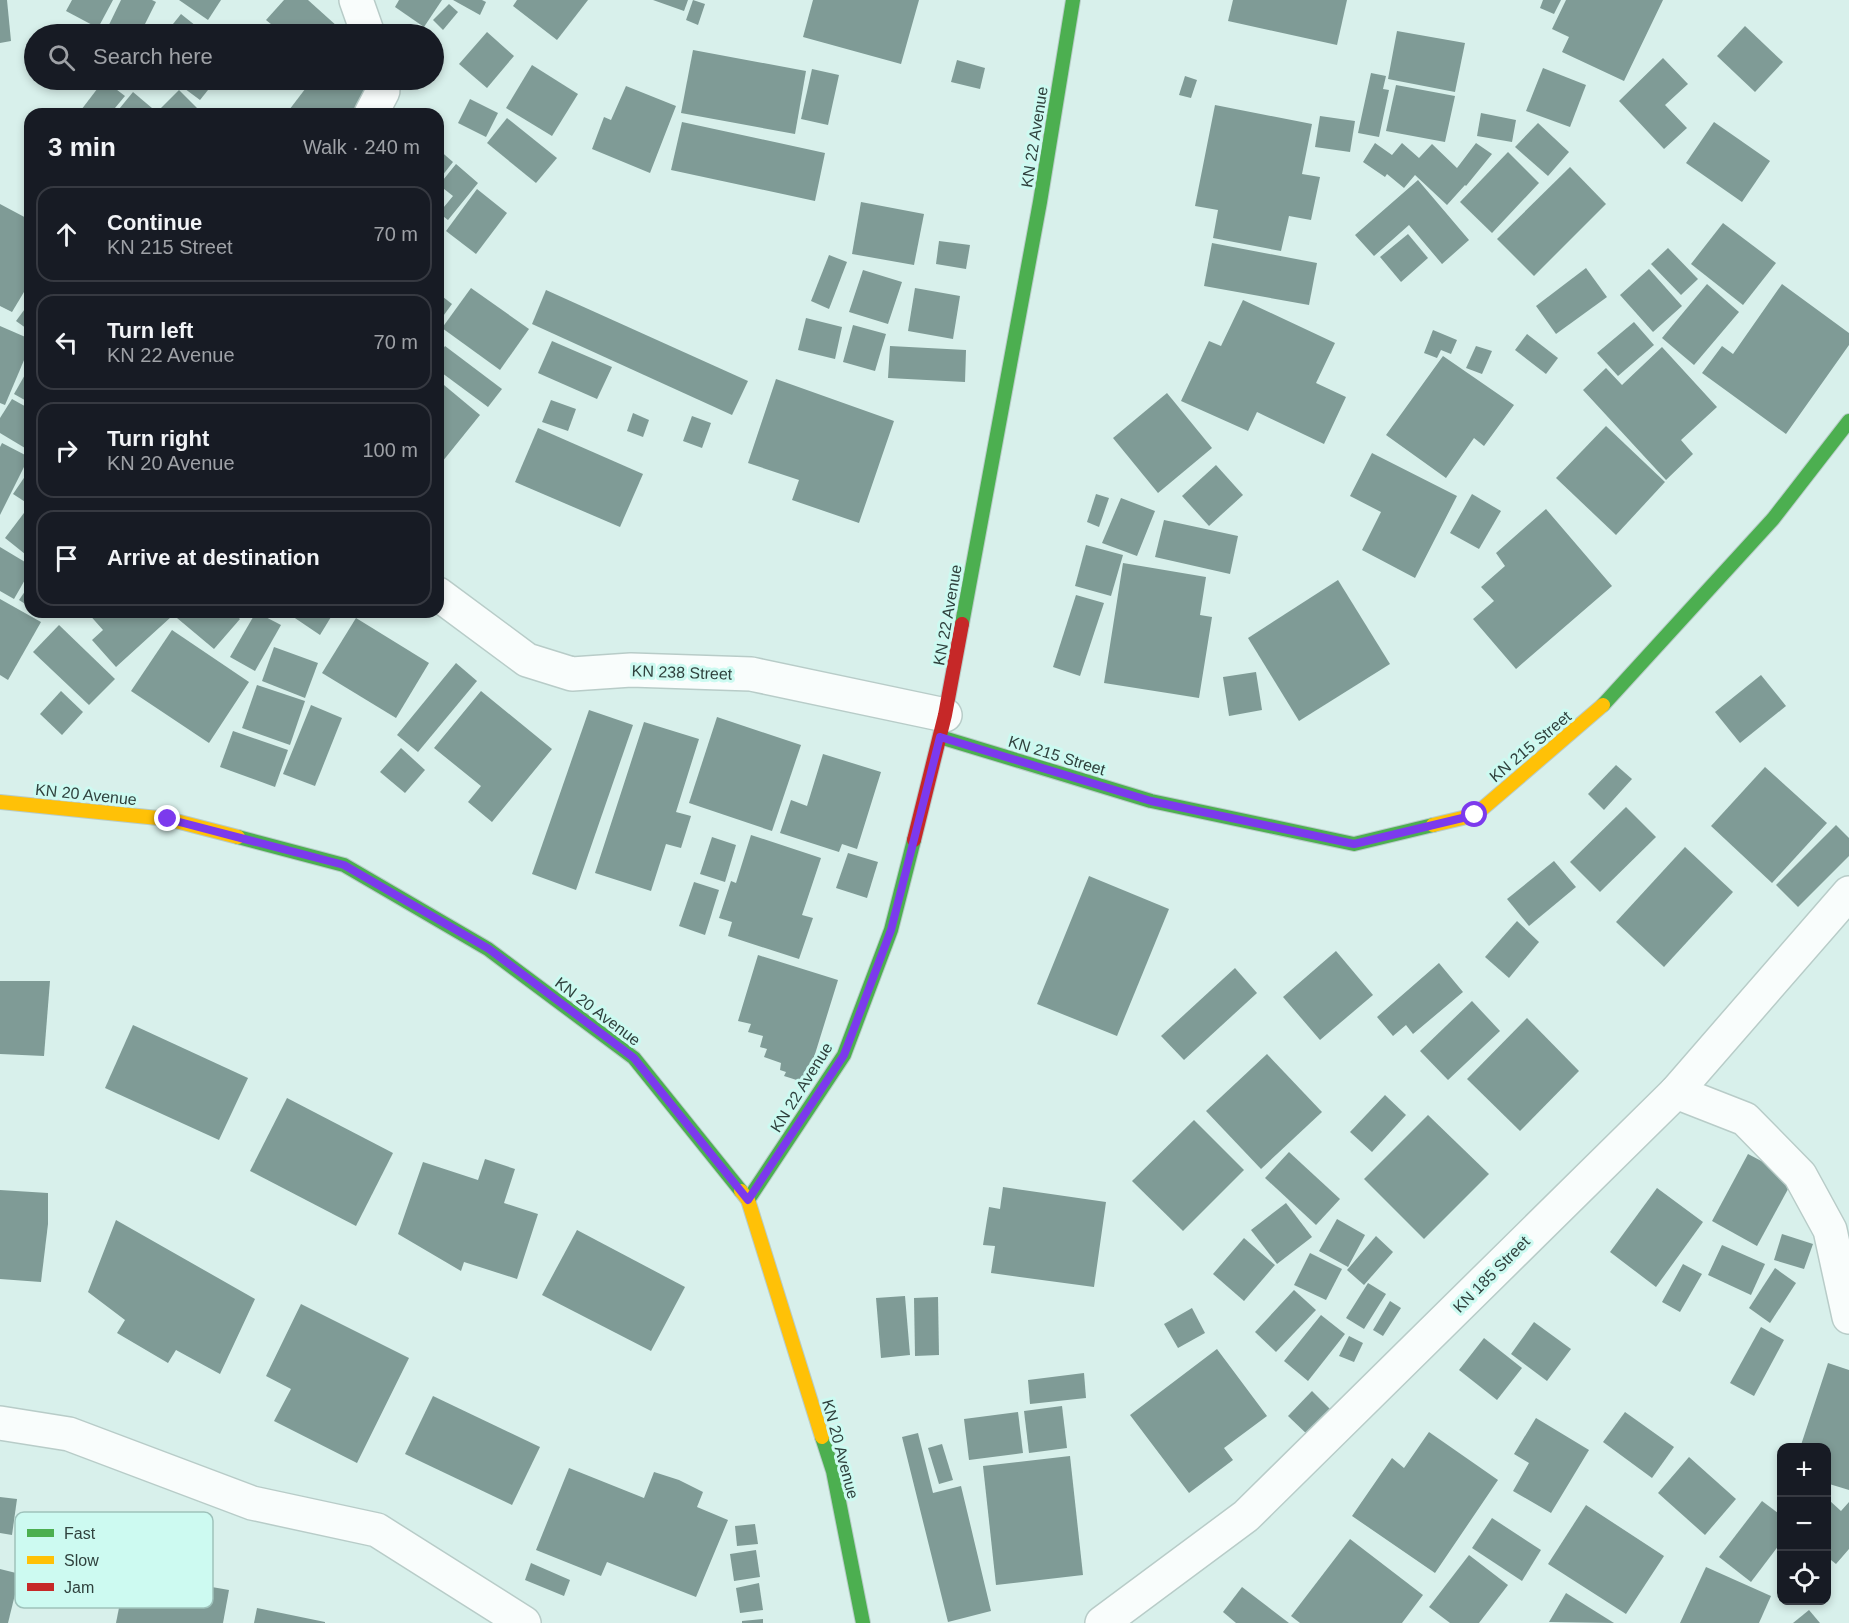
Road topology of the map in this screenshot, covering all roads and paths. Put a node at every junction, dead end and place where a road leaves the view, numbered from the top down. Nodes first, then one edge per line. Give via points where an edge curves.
1 (356, 0) edge
2 (1073, 0) edge
3 (364, 24) edge
4 (383, 90) edge
5 (374, 108) edge
6 (1849, 421) edge
7 (444, 598) edge
8 (943, 726) junction
9 (0, 802) edge
10 (1849, 893) edge
11 (1676, 1092) junction
12 (748, 1200) junction
13 (1849, 1317) edge
14 (0, 1423) edge
15 (524, 1623) edge
16 (864, 1623) edge
17 (1102, 1623) edge

1 - 3 street
2 - 8 street, KN 22 Avenue via 1040,202
4 - 5 street
6 - 8 street, KN 215 Street via 1773,519 1598,710 1475,815 1354,844 1151,801
7 - 8 street, KN 238 Street via 527,660 572,674 632,670 751,674
8 - 12 street, KN 22 Avenue via 891,930 844,1055
9 - 12 street, KN 20 Avenue via 168,819 344,865 489,949 634,1058
10 - 11 street, KN 185 Street
11 - 13 street via 1745,1119 1800,1175 1830,1230
11 - 17 street, KN 185 Street via 1246,1516
12 - 16 street, KN 20 Avenue via 833,1471
14 - 15 street via 69,1434 252,1503 377,1530

